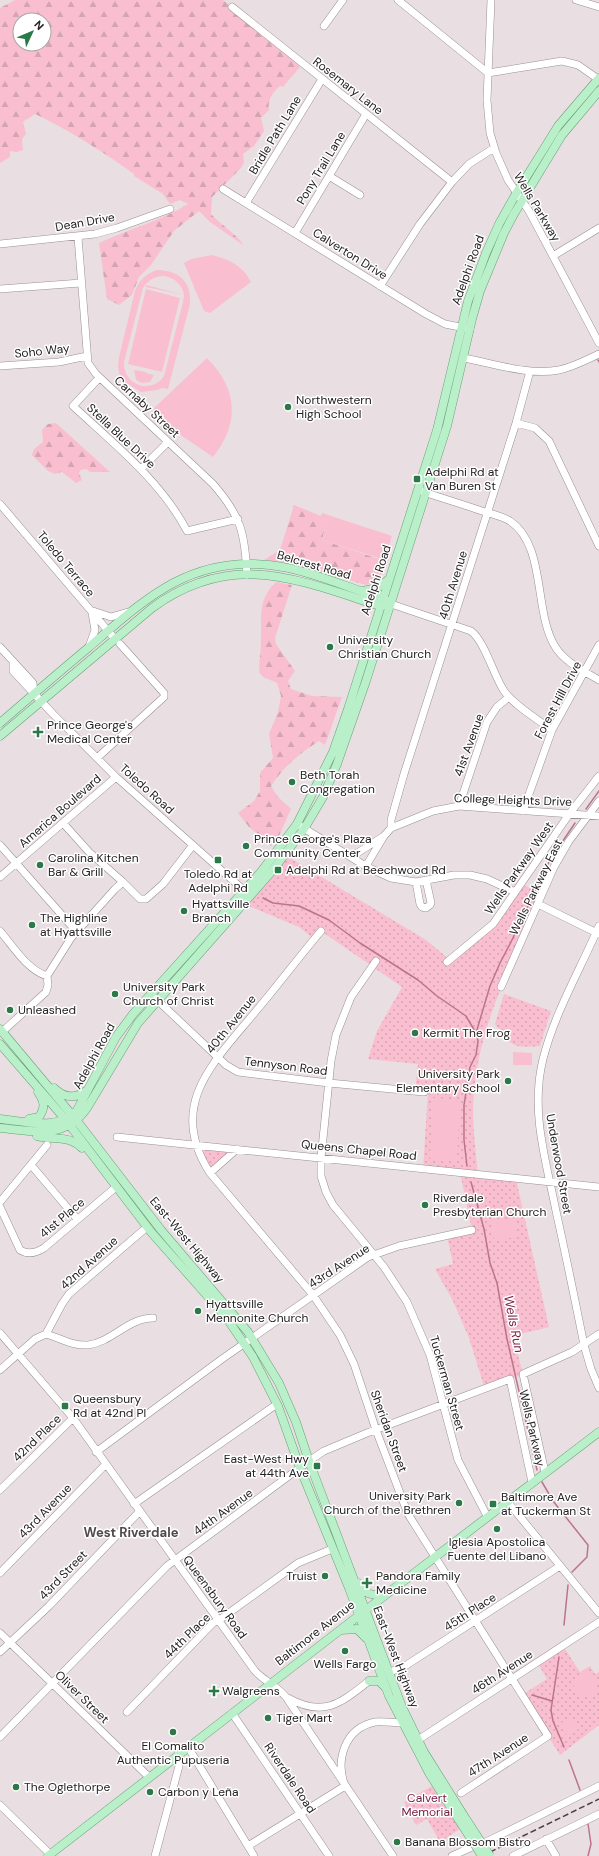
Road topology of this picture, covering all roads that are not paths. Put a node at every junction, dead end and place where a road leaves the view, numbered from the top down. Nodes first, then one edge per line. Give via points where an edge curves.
1 (343, 0) edge
2 (398, 0) edge
3 (492, 0) edge
4 (576, 0) edge
5 (232, 7) dead end
6 (599, 7) edge
7 (324, 26) dead end
8 (488, 73) junction
9 (322, 79) junction
10 (599, 79) edge
11 (599, 91) edge
12 (366, 114) junction
13 (494, 148) junction
14 (329, 176) junction
15 (452, 182) junction
16 (223, 189) dead end
17 (517, 192) junction
18 (360, 195) dead end
19 (522, 200) junction
20 (246, 203) junction
21 (170, 208) dead end
22 (599, 228) edge
23 (295, 233) junction
24 (78, 237) junction
25 (0, 244) edge
26 (553, 256) junction
27 (81, 283) junction
28 (380, 286) junction
29 (0, 289) edge
30 (466, 328) junction
31 (599, 343) edge
32 (599, 354) edge
33 (87, 356) junction
34 (463, 358) junction
35 (0, 366) edge
36 (530, 371) junction
37 (99, 378) junction
38 (516, 423) junction
39 (168, 442) junction
40 (141, 469) junction
41 (421, 491) junction
42 (0, 504) edge
43 (487, 512) junction
44 (238, 519) junction
45 (599, 546) edge
46 (246, 564) junction
47 (247, 575) junction
48 (389, 580) junction
49 (361, 592) junction
50 (381, 602) junction
51 (391, 604) junction
52 (91, 610) junction
53 (132, 610) junction
54 (452, 624) junction
55 (108, 630) junction
56 (118, 641) junction
57 (599, 645) edge
58 (0, 647) edge
59 (88, 647) junction
60 (585, 672) junction
61 (599, 680) edge
62 (34, 693) junction
63 (509, 697) junction
64 (41, 701) junction
65 (0, 723) edge
66 (552, 730) junction
67 (0, 736) edge
68 (97, 758) junction
69 (599, 776) edge
70 (116, 777) junction
71 (599, 801) edge
72 (459, 806) junction
73 (523, 811) junction
74 (570, 813) junction
75 (589, 814) junction
76 (599, 816) edge
77 (63, 823) junction
78 (301, 827) junction
79 (392, 828) junction
80 (384, 836) junction
81 (0, 845) edge
82 (193, 845) junction
83 (351, 857) junction
84 (16, 864) junction
85 (366, 866) junction
86 (0, 877) edge
87 (426, 880) junction
88 (123, 882) junction
89 (416, 882) junction
90 (515, 892) junction
91 (248, 894) junction
92 (538, 904) junction
93 (0, 931) edge
94 (76, 931) junction
95 (321, 931) dead end
96 (598, 931) edge
97 (376, 961) dead end
98 (447, 962) dead end
99 (47, 976) junction
100 (501, 987) dead end
101 (151, 994) junction
102 (158, 1001) junction
103 (1, 1031) edge
104 (2, 1046) edge
105 (20, 1052) junction
106 (217, 1057) junction
107 (329, 1083) junction
108 (89, 1089) junction
109 (424, 1092) dead end
110 (0, 1118) edge
111 (71, 1120) junction
112 (0, 1128) edge
113 (17, 1130) junction
114 (117, 1137) dead end
115 (47, 1145) dead end
116 (195, 1145) junction
117 (237, 1149) junction
118 (321, 1158) junction
119 (31, 1165) junction
120 (104, 1170) junction
121 (210, 1173) junction
122 (550, 1182) junction
123 (116, 1187) junction
124 (599, 1187) edge
125 (0, 1202) edge
126 (0, 1207) edge
127 (77, 1219) junction
128 (147, 1227) junction
129 (472, 1230) dead end
130 (374, 1254) junction
131 (313, 1295) junction
132 (153, 1318) dead end
133 (0, 1333) edge
134 (46, 1334) junction
135 (599, 1334) edge
136 (252, 1338) junction
137 (245, 1344) junction
138 (584, 1344) junction
139 (18, 1354) junction
140 (0, 1370) edge
141 (510, 1380) joint
142 (599, 1388) edge
143 (277, 1404) junction
144 (443, 1405) junction
145 (72, 1418) junction
146 (376, 1430) junction
147 (599, 1432) edge
148 (96, 1452) junction
149 (308, 1461) junction
150 (105, 1464) junction
151 (300, 1468) junction
152 (546, 1472) junction
153 (532, 1482) junction
154 (0, 1490) edge
155 (507, 1501) junction
156 (134, 1504) junction
157 (139, 1512) junction
158 (487, 1516) junction
159 (332, 1549) junction
160 (435, 1557) junction
161 (174, 1561) junction
162 (560, 1566) junction
163 (0, 1573) edge
164 (353, 1576) junction
165 (388, 1593) junction
166 (362, 1613) junction
167 (599, 1613) edge
168 (218, 1621) junction
169 (475, 1621) junction
170 (599, 1622) edge
171 (340, 1630) junction
172 (0, 1634) edge
173 (368, 1640) junction
174 (10, 1643) junction
175 (0, 1652) edge
176 (377, 1665) junction
177 (390, 1672) junction
178 (512, 1679) junction
179 (369, 1681) junction
180 (271, 1682) junction
181 (52, 1683) junction
182 (386, 1688) junction
183 (286, 1697) junction
184 (127, 1712) dead end
185 (232, 1713) junction
186 (402, 1724) junction
187 (548, 1736) joint
188 (0, 1737) edge
189 (418, 1740) junction
190 (188, 1747) junction
191 (178, 1754) junction
192 (149, 1777) junction
193 (345, 1786) junction
194 (599, 1786) edge
195 (461, 1793) dead end
196 (0, 1805) edge
197 (300, 1813) junction
198 (598, 1816) edge
199 (461, 1818) junction
200 (546, 1839) junction
201 (486, 1842) dead end
202 (248, 1846) junction
203 (472, 1847) dead end
204 (49, 1855) edge
205 (155, 1856) edge
206 (254, 1856) edge
207 (329, 1856) edge
208 (393, 1856) edge
209 (452, 1856) edge
210 (482, 1856) edge
211 (490, 1856) edge
212 (513, 1856) edge
213 (556, 1856) edge

1 - 7 street
2 - 8 street
3 - 8 street, Wells Parkway
4 - 6 street
5 - 9 street, Rosemary Lane
8 - 10 street via 562,61 578,65
8 - 13 street, Wells Parkway via 487,111
9 - 12 street, Rosemary Lane
9 - 20 street, Bridle Path Lane
10 - 17 main road, Adelphi Road via 558,126
11 - 19 main road, Adelphi Road via 562,135
12 - 14 street, Pony Trail Lane
12 - 15 street, Rosemary Lane
13 - 15 street via 469,164
13 - 17 street, Wells Parkway via 502,170
14 - 18 street
14 - 23 street, Pony Trail Lane
15 - 28 street via 420,224
16 - 20 street, Calverton Drive
17 - 19 street, Wells Parkway
17 - 30 main road, Adelphi Road via 489,246 470,296
19 - 26 street, Wells Parkway
19 - 30 main road, Adelphi Road via 504,233
20 - 23 street, Calverton Drive
21 - 24 street, Dean Drive via 117,228
22 - 26 street
23 - 28 street, Calverton Drive
24 - 25 street, Dean Drive
24 - 27 street, Carnaby Street
26 - 31 street, Wells Parkway
27 - 29 street
27 - 33 street, Carnaby Street
28 - 30 street, Calverton Drive via 440,322
30 - 34 main road, Adelphi Road
30 - 41 main road, Adelphi Road
32 - 36 street via 562,369
33 - 35 street, Soho Way via 59,362
33 - 37 street, Carnaby Street via 92,370
34 - 36 street
34 - 41 main road, Adelphi Road via 447,426
36 - 38 street, 40th Avenue
37 - 39 street, Carnaby Street
37 - 40 street, Stella Blue Drive via 73,406
38 - 43 street, 40th Avenue
38 - 45 street via 535,428 549,441
39 - 40 street
39 - 44 street, Carnaby Street via 213,484 228,501
40 - 44 street, Stella Blue Drive via 164,496 187,531
41 - 43 street
41 - 48 main road, Adelphi Road
41 - 51 main road, Adelphi Road
42 - 52 street, Toledo Terrace
43 - 54 street, 40th Avenue
43 - 60 street via 511,522 524,537 534,563 551,640 563,656
44 - 46 street, Carnaby Street via 242,530
46 - 47 street, Carnaby Street
46 - 49 main road, Belcrest Road via 284,567
46 - 53 main road, Belcrest Road via 210,568 184,577 156,592
47 - 50 main road, Belcrest Road via 291,578
47 - 56 main road, Belcrest Road via 216,578 179,591 152,608
48 - 49 main road via 376,589
48 - 50 main road, Adelphi Road
49 - 50 main road, Belcrest Road
50 - 51 main road, Belcrest Road
50 - 78 main road, Adelphi Road via 337,741
51 - 54 street
51 - 78 main road, Adelphi Road via 337,764 323,797
52 - 53 street via 111,617
52 - 55 street, Toledo Terrace
52 - 59 street via 95,630
53 - 55 main road, Belcrest Road
54 - 63 street via 468,629 476,636
54 - 79 street, 40th Avenue via 404,774 391,820
55 - 56 street, Toledo Terrace
55 - 59 main road, Belcrest Road
56 - 64 main road, Belcrest Road
56 - 68 street, Toledo Terrace via 164,696
57 - 60 street, Forest Hill Drive
58 - 62 street, Toledo Road via 13,663 13,671
59 - 62 main road, Belcrest Road
60 - 61 street
60 - 66 street, Forest Hill Drive
62 - 64 street, Toledo Road
62 - 65 main road, Belcrest Road
63 - 66 street
63 - 72 street, 41st Avenue via 497,707 487,722
64 - 67 main road, Belcrest Road
64 - 68 street, Toledo Road
66 - 73 street, Forest Hill Drive
68 - 70 street, Toledo Road
69 - 74 street, Wells Parkway West
70 - 77 street, America Boulevard
70 - 82 street, Toledo Road
71 - 75 street, Wells Parkway East
72 - 73 street, College Heights Drive
72 - 79 street, College Heights Drive via 433,811
73 - 74 street, College Heights Drive
74 - 75 street, College Heights Drive
74 - 90 street, Wells Parkway West
75 - 76 street, College Heights Drive
75 - 92 street, Wells Parkway East via 554,867
77 - 84 street, America Boulevard
77 - 88 street via 89,852
78 - 83 street
78 - 91 main road, Adelphi Road
79 - 80 street, College Heights Drive
80 - 83 street, College Heights Drive
80 - 85 street, College Heights Drive
81 - 84 street
82 - 88 street via 163,884 146,898 140,899
82 - 91 street, Toledo Road
83 - 85 street
84 - 86 street, America Boulevard
84 - 94 street
85 - 89 street via 391,878
87 - 89 street
87 - 89 street via 431,903 426,908 420,904
87 - 90 street via 470,875 487,879
88 - 94 street
90 - 98 street, Wells Parkway West via 493,924
91 - 101 main road, Adelphi Road
91 - 102 main road, Adelphi Road
92 - 96 street
92 - 100 street, Wells Parkway East
93 - 99 street via 28,964
94 - 99 street
95 - 106 street, 40th Avenue
96 - 122 street, Underwood Street via 555,1023 543,1060 538,1117
97 - 107 street via 351,997 344,1012 333,1046
99 - 103 street via 46,992
101 - 102 street, Tennyson Road
101 - 108 main road, Adelphi Road via 120,1031
102 - 106 street, Tennyson Road
102 - 111 main road, Adelphi Road via 131,1032 87,1108
103 - 105 main road, East-West Highway
104 - 110 main road via 38,1092 44,1105 36,1118
104 - 111 main road, East-West Highway
105 - 108 main road via 63,1095 74,1097
105 - 111 main road, East-West Highway
106 - 107 street, Tennyson Road via 229,1067 244,1073
106 - 116 street, 40th Avenue via 202,1080 196,1097 193,1122
107 - 109 street, Tennyson Road
107 - 118 street
108 - 111 main road, Adelphi Road
110 - 111 main road via 46,1124
111 - 113 main road via 51,1132
111 - 120 main road, East-West Highway
111 - 136 main road, East-West Highway
112 - 113 main road
113 - 120 main road via 76,1142
114 - 116 street, Queens Chapel Road
115 - 119 street
116 - 117 street, Queens Chapel Road
116 - 121 street, Sheridan Street
117 - 118 street, Queens Chapel Road
117 - 121 street
118 - 122 street, Queens Chapel Road
118 - 130 street, Tuckerman Street via 321,1176 329,1199
119 - 125 street
119 - 127 street
120 - 123 main road, East-West Highway
121 - 131 street, Sheridan Street
122 - 124 street, Queens Chapel Road
122 - 138 street, Underwood Street
123 - 127 street, 41st Place
123 - 128 main road, East-West Highway
126 - 127 street, 41st Place via 18,1248 25,1252 39,1251
128 - 134 street, 42nd Avenue via 69,1294
128 - 137 main road, East-West Highway via 226,1317
129 - 130 street, 43rd Avenue
130 - 131 street, 43rd Avenue
130 - 144 street, Tuckerman Street via 402,1293 417,1324 430,1356
131 - 136 street, 43rd Avenue
131 - 146 street, Sheridan Street via 346,1345
132 - 134 street via 136,1321 89,1345 75,1344
133 - 139 street, Queensbury Road
134 - 139 street via 35,1339
135 - 138 street
136 - 137 street, 43rd Avenue
136 - 149 main road, East-West Highway via 285,1395
137 - 143 main road, East-West Highway
137 - 148 street, 43rd Avenue
138 - 142 street, Underwood Street
138 - 152 street, Wells Parkway via 561,1358 523,1374
139 - 140 street
139 - 145 street, Queensbury Road
141 - 144 street, 44th Avenue
141 - 153 street, Wells Parkway
143 - 151 main road, East-West Highway
143 - 156 street
144 - 146 street, 44th Avenue
144 - 158 street, Tuckerman Street via 458,1460
145 - 148 street, Queensbury Road
145 - 154 street, 42nd Place
146 - 149 street, 44th Avenue via 324,1451
146 - 160 street, Sheridan Street via 404,1505
147 - 152 main road, Baltimore Avenue
148 - 150 street, Queensbury Road
149 - 151 street, 44th Avenue
149 - 164 main road, East-West Highway
150 - 156 street, Queensbury Road
150 - 163 street, 43rd Avenue
151 - 159 main road, East-West Highway
151 - 161 street, 44th Avenue
152 - 153 main road, Baltimore Avenue
153 - 155 main road, Baltimore Avenue
155 - 158 main road, Baltimore Avenue
155 - 162 street
156 - 157 street, Queensbury Road
157 - 161 street, Queensbury Road
157 - 174 street, 43rd Street
158 - 160 main road, Baltimore Avenue
159 - 166 main road, East-West Highway
159 - 168 street, 44th Place via 298,1563
160 - 165 main road, Baltimore Avenue
160 - 169 street, Sheridan Street
161 - 168 street, Queensbury Road
161 - 181 street, 44th Avenue
162 - 167 street
162 - 169 street, 45th Place
164 - 165 main road via 361,1589 368,1594
164 - 166 main road, East-West Highway
165 - 166 main road, Baltimore Avenue
166 - 171 main road, Baltimore Avenue
166 - 173 main road, East-West Highway
166 - 177 main road, East-West Highway
168 - 180 street, Queensbury Road via 258,1674
168 - 184 street, 44th Place via 213,1623
169 - 177 street, 45th Place via 406,1666
169 - 178 street, Sheridan Street
170 - 178 street, 46th Avenue
171 - 173 main road via 357,1629
171 - 180 main road, Baltimore Avenue
172 - 174 street, Oliver Street
173 - 176 main road, East-West Highway
174 - 175 street, 43rd Street
174 - 181 street, Oliver Street
176 - 179 main road via 376,1673
176 - 182 main road, East-West Highway
177 - 189 main road, East-West Highway via 402,1707
178 - 187 street, Sheridan Street
178 - 189 street, 46th Avenue
179 - 182 main road via 379,1681
179 - 183 street via 344,1701 332,1706 312,1706 297,1703
180 - 183 street, Queensbury Road
180 - 185 main road, Baltimore Avenue
181 - 188 street, 44th Avenue
181 - 192 street, Oliver Street
182 - 186 main road, East-West Highway
183 - 193 street, Queensbury Road
185 - 190 main road, Baltimore Avenue
185 - 197 street, Riverdale Road
186 - 193 street via 375,1722 352,1735 340,1760
186 - 199 main road, East-West Highway via 429,1773
187 - 195 street, 47th Avenue
189 - 199 main road, East-West Highway
190 - 191 main road, Baltimore Avenue
190 - 202 street
191 - 192 main road, Baltimore Avenue
191 - 205 street via 179,1766
192 - 204 main road, Baltimore Avenue
193 - 197 street
193 - 208 street, Queensbury Road
194 - 201 street
196 - 204 street
197 - 202 street
197 - 207 street, Riverdale Road
198 - 200 street
199 - 210 main road, East-West Highway, bridge
199 - 211 main road, East-West Highway, bridge
200 - 212 street
200 - 213 street
202 - 206 street
203 - 209 street

